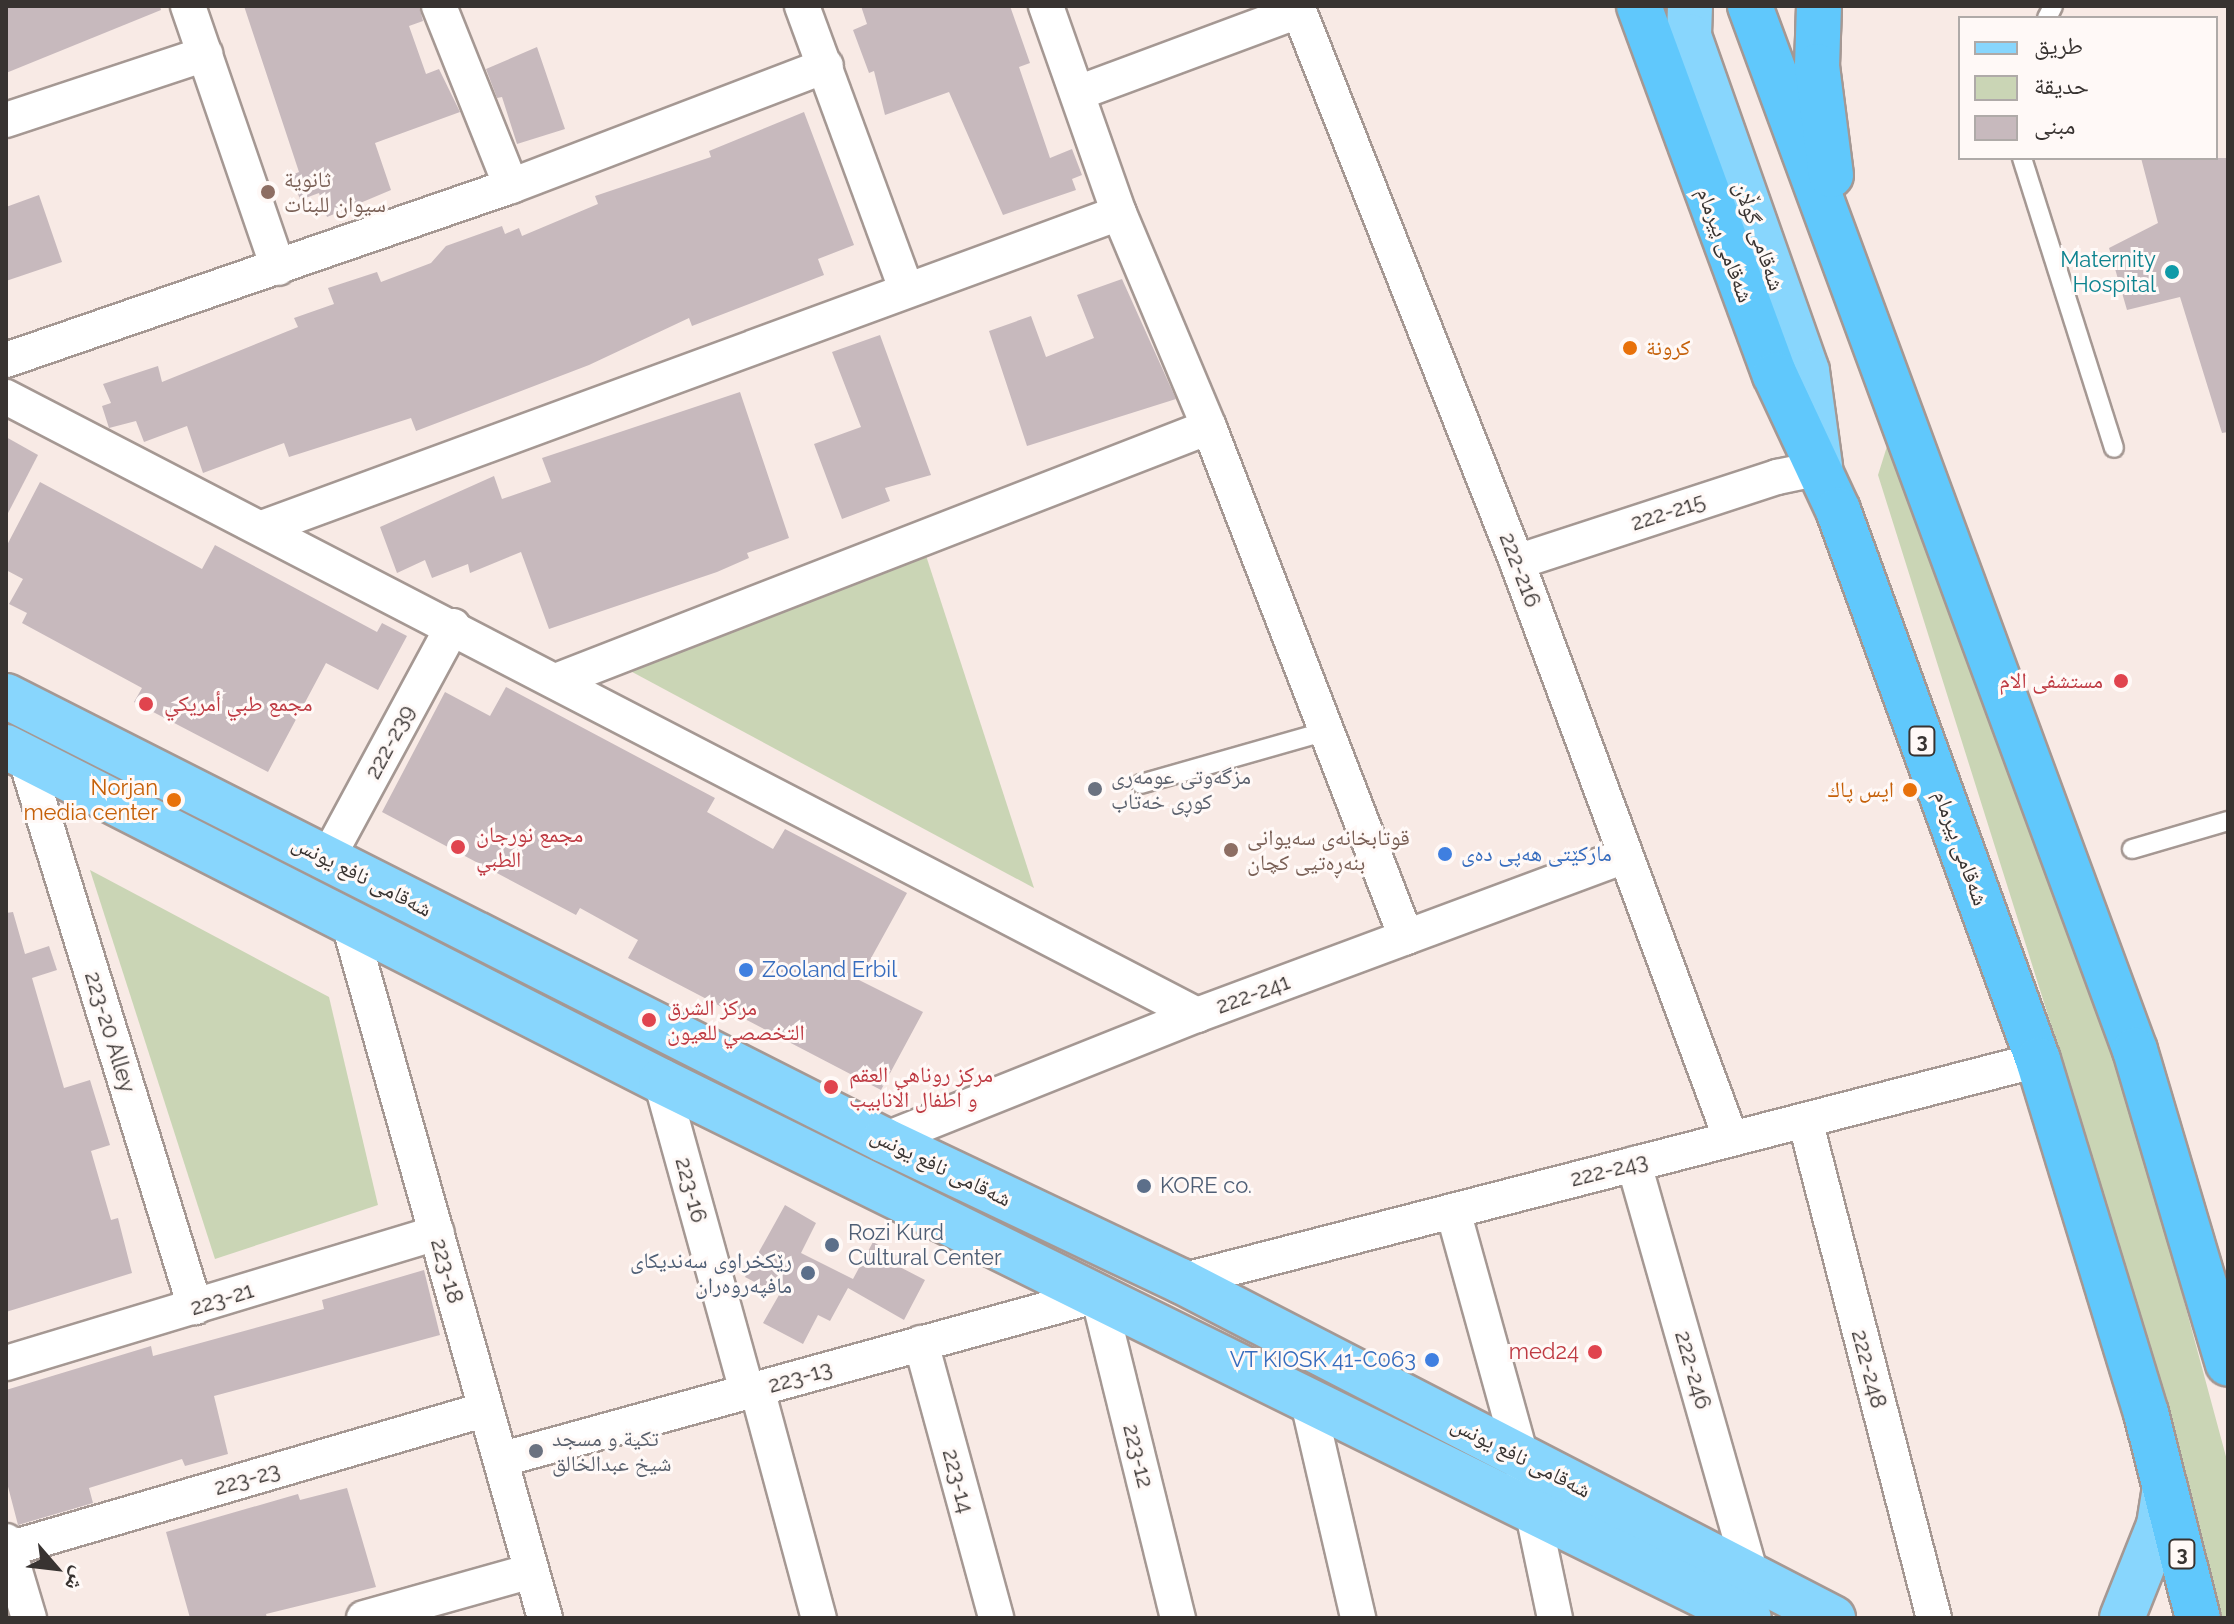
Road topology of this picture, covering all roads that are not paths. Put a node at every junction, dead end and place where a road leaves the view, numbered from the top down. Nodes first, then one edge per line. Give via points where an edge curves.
1 (188, 6) edge
2 (439, 6) edge
3 (802, 6) edge
4 (1046, 6) edge
5 (1639, 6) edge
6 (1690, 6) edge
7 (1750, 6) edge
8 (1819, 6) edge
9 (1297, 8) edge
10 (205, 54) junction
11 (826, 66) junction
12 (1078, 93) junction
13 (6, 120) edge
14 (2023, 160) edge
15 (511, 186) junction
16 (1119, 213) junction
17 (1840, 249) junction
18 (278, 268) junction
19 (906, 289) junction
20 (6, 360) edge
21 (6, 397) edge
22 (1209, 427) junction
23 (2114, 448) dead end
24 (1821, 468) junction
25 (262, 528) junction
26 (1517, 562) junction
27 (453, 626) junction
28 (558, 680) junction
29 (6, 696) edge
30 (1327, 731) junction
31 (16, 752) edge
32 (1141, 784) dead end
33 (2227, 824) edge
34 (2132, 849) dead end
35 (1625, 856) junction
36 (327, 859) junction
37 (349, 924) junction
38 (1406, 937) junction
39 (1197, 1015) junction
40 (2038, 1060) junction
41 (661, 1081) junction
42 (1805, 1120) junction
43 (1731, 1139) junction
44 (884, 1140) junction
45 (1634, 1164) junction
46 (1453, 1211) junction
47 (437, 1233) junction
48 (1120, 1252) junction
49 (1181, 1281) junction
50 (1098, 1295) junction
51 (195, 1307) junction
52 (921, 1343) junction
53 (6, 1363) edge
54 (2228, 1363) edge
55 (752, 1390) junction
56 (1307, 1398) junction
57 (486, 1409) junction
58 (1521, 1457) junction
59 (503, 1459) junction
60 (2165, 1489) junction
61 (1534, 1511) junction
62 (7, 1545) edge
63 (531, 1571) junction
64 (12, 1585) edge
65 (1750, 1597) edge
66 (29, 1618) edge
67 (364, 1618) edge
68 (545, 1618) edge
69 (819, 1618) edge
70 (996, 1618) edge
71 (1178, 1618) edge
72 (1358, 1618) edge
73 (1555, 1618) edge
74 (1833, 1618) edge
75 (1934, 1618) edge
76 (2122, 1618) edge
77 (2198, 1618) edge

1 - 10 street
2 - 15 street
3 - 11 street
4 - 12 street
5 - 24 highway, شەقامی پیرمام / 3 via 1775,375
6 - 24 main road, شەقامی گوڵان via 1689,36 1807,371
7 - 17 highway
8 - 17 highway via 1817,66
9 - 12 street
9 - 26 street, 222-216
10 - 13 street
10 - 18 street
11 - 15 street
11 - 19 street
12 - 16 street
14 - 23 lane
15 - 18 street
16 - 19 street
16 - 22 street
17 - 54 highway via 2135,1050
18 - 20 street
19 - 25 street
21 - 25 street
22 - 28 street
22 - 30 street
24 - 26 street, 222-215 via 1777,477
24 - 40 highway, شەقامی پیرمام / 3
25 - 27 street
26 - 35 street, 222-216
27 - 28 street
27 - 36 street, 222-239
28 - 39 street
29 - 36 main road, شەقامی نافع یونس
30 - 32 lane
30 - 38 street
31 - 37 main road, شەقامی نافع یونس
31 - 51 street, 223-20 Alley
33 - 34 lane
35 - 38 street, 222-241
35 - 43 street, 222-216
36 - 44 main road, شەقامی نافع یونس
37 - 41 main road, شەقامی نافع یونس
37 - 47 street, 223-18
38 - 39 street, 222-241
39 - 44 street, 222-241
40 - 42 street, 222-243
40 - 60 highway, شەقامی پیرمام / 3
41 - 50 main road, شەقامی نافع یونس
41 - 55 street, 223-16
42 - 43 street, 222-243
42 - 75 street, 222-248
43 - 45 street, 222-243
44 - 48 main road, شەقامی نافع یونس
45 - 46 street, 222-243
45 - 65 street, 222-246
46 - 49 street, 222-243
46 - 58 street
47 - 51 street, 223-21
47 - 57 street, 223-18
48 - 49 main road, شەقامی نافع یونس
48 - 50 main road
49 - 58 main road, شەقامی نافع یونس
50 - 52 street, 223-13
50 - 56 main road, شەقامی نافع یونس
50 - 71 street, 223-12
51 - 53 street, 223-21
52 - 55 street, 223-13
52 - 70 street, 223-14
55 - 59 street, 223-13
55 - 69 street, 223-16
56 - 61 main road, شەقامی نافع یونس
56 - 72 street
57 - 59 street, 223-18
57 - 62 street, 223-23
58 - 61 street
58 - 65 main road, شەقامی نافع یونس
59 - 63 street, 223-18
60 - 76 main road via 2159,1525
60 - 77 highway, شەقامی پیرمام / 3
61 - 65 main road, شەقامی نافع یونس
61 - 73 street
62 - 64 street
63 - 67 street
63 - 68 street, 223-18
64 - 66 street
65 - 74 main road, شەقامی نافع یونس

